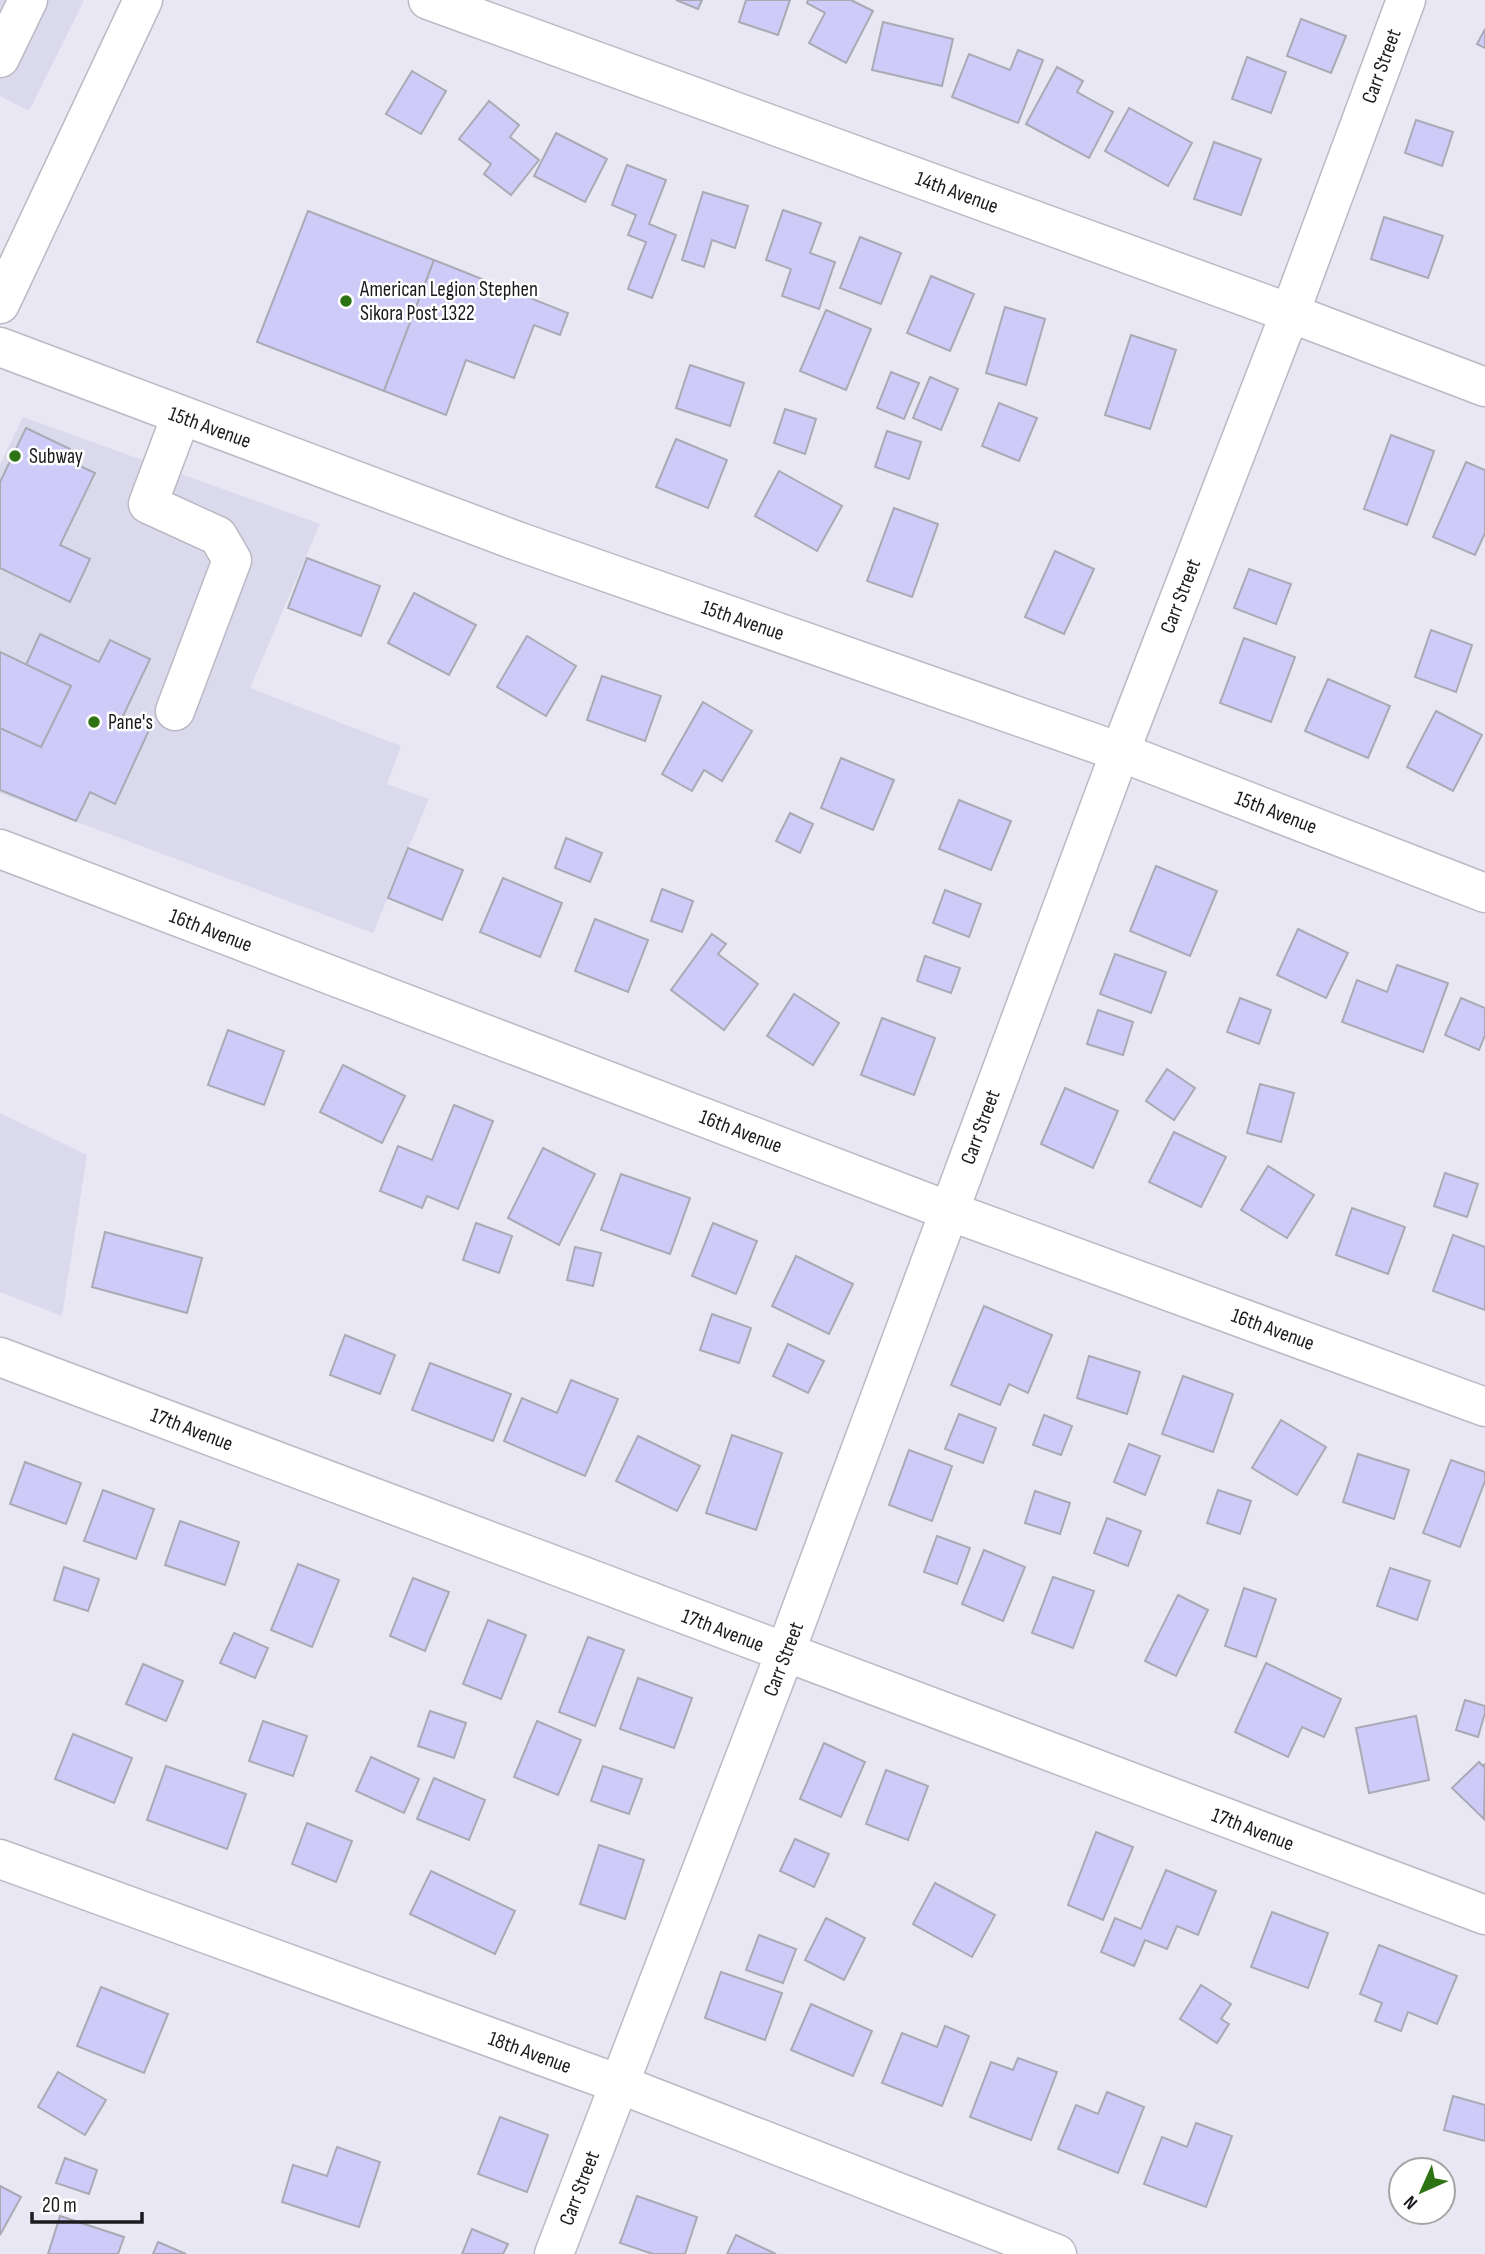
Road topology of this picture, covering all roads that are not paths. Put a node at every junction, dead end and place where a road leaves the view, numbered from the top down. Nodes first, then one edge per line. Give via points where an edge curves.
1 (28, 0) edge
2 (143, 0) edge
3 (428, 0) edge
4 (1406, 0) edge
5 (0, 58) edge
6 (0, 303) edge
7 (1290, 313) junction
8 (0, 347) edge
9 (1485, 387) edge
10 (181, 416) junction
11 (175, 711) dead end
12 (1120, 752) junction
13 (0, 849) edge
14 (1485, 893) edge
15 (949, 1210) junction
16 (0, 1357) edge
17 (1485, 1407) edge
18 (785, 1653) junction
19 (0, 1859) edge
20 (1485, 1915) edge
21 (619, 2084) junction
22 (554, 2254) edge
23 (1057, 2254) edge

1 - 5 street
2 - 6 street
3 - 7 street, 14th Avenue
4 - 7 street, Carr Street
7 - 9 street, 14th Avenue
7 - 12 street, Carr Street
8 - 10 street, 15th Avenue
10 - 11 street via 148,504 218,536 232,560
10 - 12 street, 15th Avenue via 516,541
12 - 14 street, 15th Avenue
12 - 15 street, Carr Street
13 - 15 street, 16th Avenue
15 - 17 street, 16th Avenue
15 - 18 street, Carr Street
16 - 18 street, 17th Avenue
18 - 20 street, 17th Avenue
18 - 21 street, Carr Street
19 - 21 street, 18th Avenue
21 - 22 street, Carr Street
21 - 23 street, 18th Avenue

